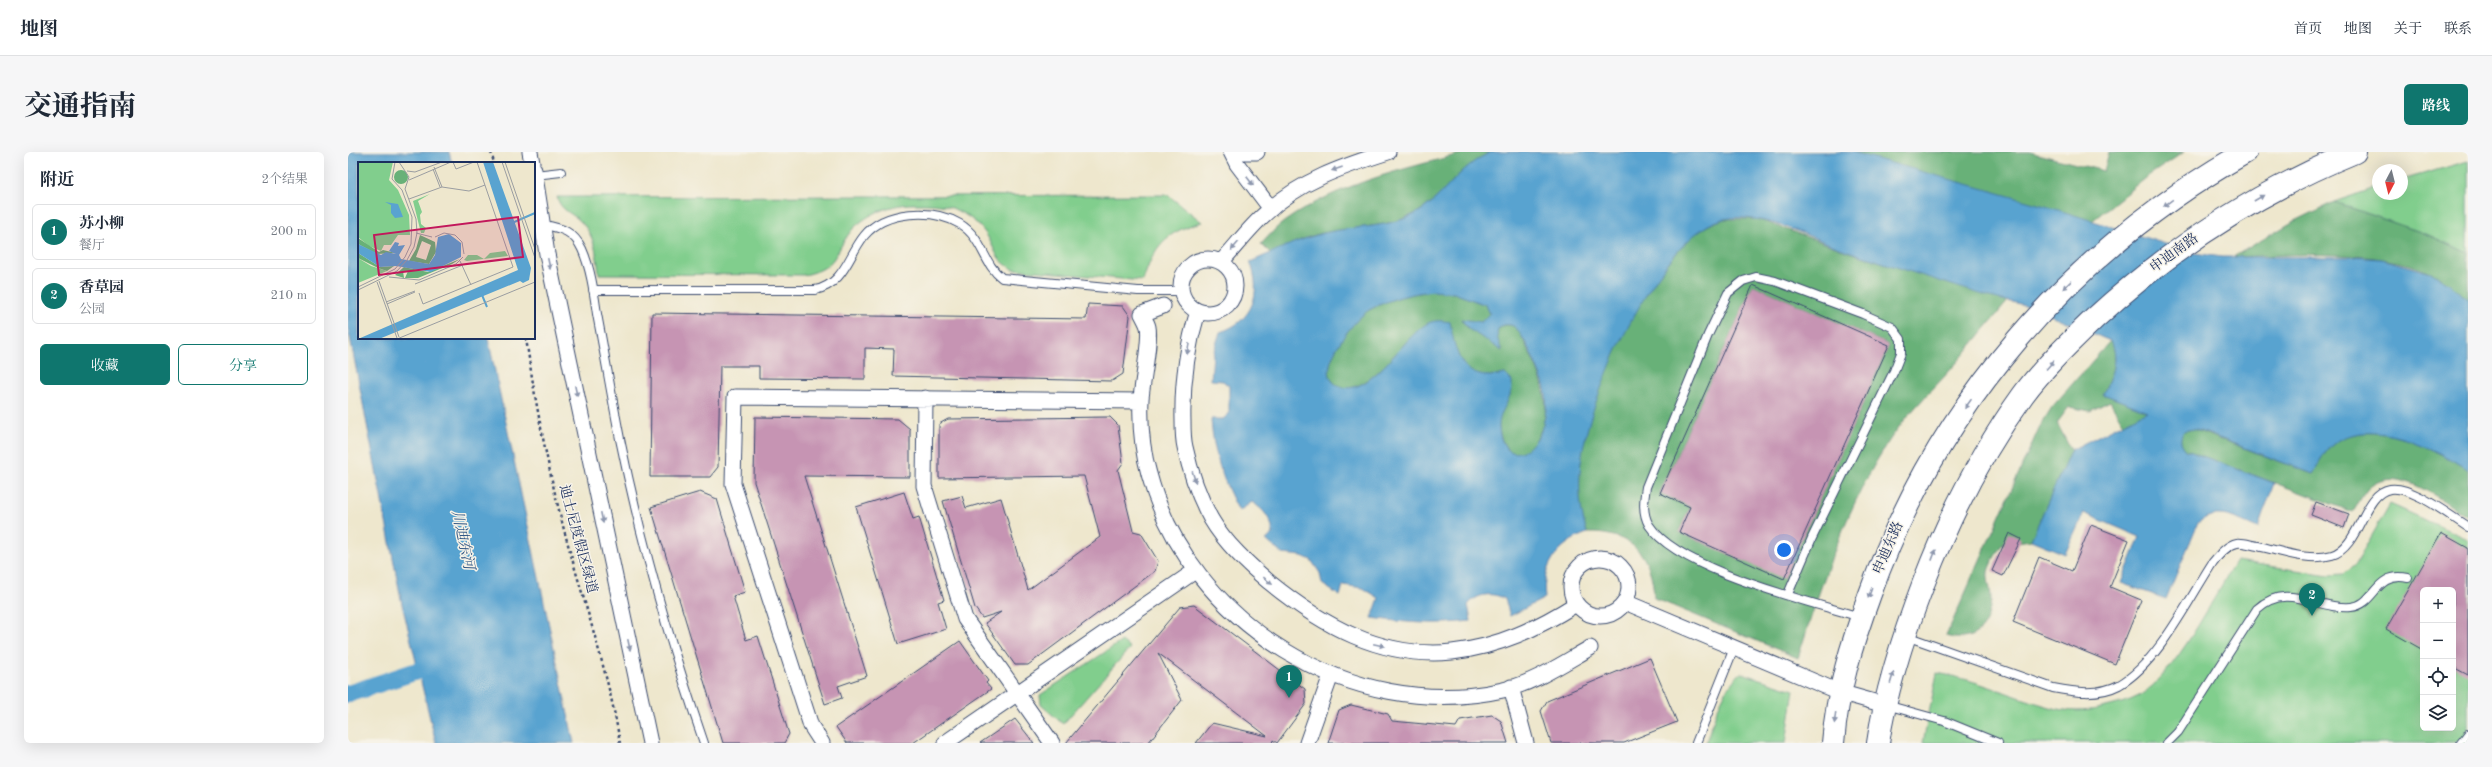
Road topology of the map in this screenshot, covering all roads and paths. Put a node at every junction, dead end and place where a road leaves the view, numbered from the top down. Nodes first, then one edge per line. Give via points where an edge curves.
1 (491, 152) edge
2 (530, 152) edge
3 (1231, 152) edge
4 (1238, 152) edge
5 (1257, 152) edge
6 (1388, 152) edge
7 (2246, 152) edge
8 (2355, 152) edge
9 (494, 162) edge
10 (532, 162) edge
11 (535, 169) edge
12 (561, 172) dead end
13 (535, 175) edge
14 (1271, 209) junction
15 (544, 225) junction
16 (1222, 262) junction
17 (593, 290) junction
18 (1182, 291) junction
19 (1163, 306) dead end
20 (1198, 311) junction
21 (526, 339) edge
22 (925, 398) junction
23 (1141, 400) junction
24 (2468, 527) edge
25 (1195, 571) junction
26 (2408, 578) dead end
27 (1788, 594) junction
28 (1625, 602) junction
29 (1576, 604) junction
30 (1861, 618) junction
31 (1904, 636) junction
32 (1590, 648) dead end
33 (1734, 648) junction
34 (1331, 675) junction
35 (1511, 688) junction
36 (1839, 692) junction
37 (1017, 693) junction
38 (1885, 705) junction
39 (2468, 734) edge
40 (620, 743) edge
41 (650, 743) edge
42 (704, 743) edge
43 (822, 743) edge
44 (945, 743) edge
45 (1052, 743) edge
46 (1307, 743) edge
47 (1526, 743) edge
48 (1696, 743) edge
49 (1832, 743) edge
50 (1878, 743) edge
51 (1998, 743) edge
52 (2167, 743) edge
53 (2461, 743) edge

1 - 9 path
2 - 10 street
3 -> 14 street via 1241,170
4 - 5 street
6 -> 14 street via 1326,173
7 -> 30 street, 申迪东路 via 2199,180 2095,259 2027,326 1951,428 1908,502
31 -> 8 street, 申迪南路 via 1938,545 1989,448 2024,394 2076,337 2151,269 2191,239 2282,185
11 - 12 lane
13 - 15 street
14 -> 16 street
15 - 17 lane via 561,228 574,236 582,250
15 -> 41 street via 547,254
16 - 18 street via 1213,259 1196,261 1184,274
16 - 20 street via 1234,275 1235,293 1224,308 1207,313
17 - 18 lane via 823,289 837,280 865,235 876,226 894,218 930,214 949,218 966,229 978,241 993,269 1002,278 1138,291
17 - 42 lane via 620,440 637,513 685,689
18 - 20 street via 1190,306
19 - 23 street via 1142,314 1148,328
20 -> 29 street via 1186,359 1182,394 1184,445 1196,486 1211,519 1226,540 1254,569 1292,600 1327,624 1352,637 1376,645 1429,652 1452,652 1523,634
21 - 40 path, 迪士尼度假区绿道 via 544,445 562,525 612,697
22 - 23 street
22 - 37 street via 924,486 965,619
22 - 43 street via 735,397 733,484 810,726
23 - 25 street via 1142,436 1148,473 1161,513
24 - 31 lane via 2414,494 2404,489 2392,488 2382,491 2375,498 2345,546 2335,555 2309,557 2237,543 2224,550 2213,562 2154,654 2118,685 2099,691 2077,693 2053,688
25 - 34 street via 1227,606 1271,642 1300,661
25 - 37 street
26 - 52 lane via 2388,578 2363,602 2353,607 2279,596 2266,602 2258,609 2178,732
27 - 27 lane via 1733,576 1688,557 1662,541 1648,524 1643,507 1646,487 1708,335 1728,293 1743,281 1756,277 1775,281 1863,314 1892,327 1901,338 1901,353 1894,371 1812,538
27 - 30 lane
28 - 29 street via 1619,610 1602,616 1588,613
28 - 29 street via 1628,594 1626,575 1613,562 1595,559 1586,562 1573,577 1572,596
28 - 33 street
30 - 36 street, 申迪东路
38 -> 31 street
32 - 35 street via 1542,675
33 - 36 street
33 - 48 lane
34 - 35 street via 1380,691 1419,697 1445,698
34 - 46 street
35 - 47 street
36 - 38 street
36 -> 49 street, 申迪东路
37 - 44 street
37 - 45 street
38 - 50 street
38 - 51 lane via 1944,721
39 - 53 lane

